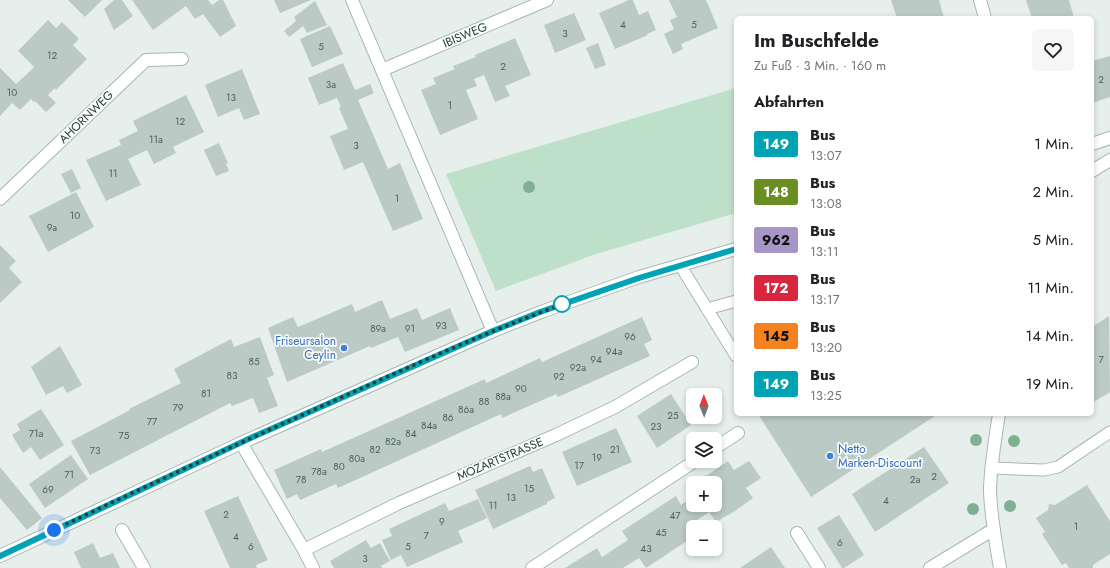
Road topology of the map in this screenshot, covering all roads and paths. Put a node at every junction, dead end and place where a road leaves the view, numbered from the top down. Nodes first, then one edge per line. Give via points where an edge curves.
1 (352, 0) edge
2 (547, 0) edge
3 (980, 0) edge
4 (984, 16) edge
5 (182, 59) dead end
6 (382, 70) junction
7 (1110, 138) edge
8 (1094, 143) edge
9 (1110, 160) edge
10 (1094, 170) edge
11 (0, 199) edge
12 (734, 250) edge
13 (680, 265) junction
14 (734, 302) edge
15 (707, 309) junction
16 (493, 331) junction
17 (734, 353) edge
18 (692, 362) dead end
19 (999, 416) edge
20 (738, 432) dead end
21 (1110, 432) edge
22 (241, 443) junction
23 (722, 443) edge
24 (686, 467) edge
25 (991, 468) junction
26 (994, 529) junction
27 (122, 530) dead end
28 (797, 533) dead end
29 (304, 550) junction
30 (0, 556) edge
31 (144, 568) edge
32 (313, 568) edge
33 (532, 568) edge
34 (819, 568) edge
35 (930, 568) edge
36 (1000, 568) edge

1 - 6 street
2 - 6 street, IBISWEG
3 - 4 street
5 - 11 street, AHORNWEG via 146,60
6 - 16 street
7 - 8 street
9 - 10 street
12 - 13 street
13 - 15 lane
13 - 16 street via 548,309
14 - 15 lane
15 - 17 lane
16 - 22 street
18 - 29 street, MOZARTSTRASSE via 615,408 399,503
19 - 25 street
20 - 23 street
21 - 25 lane via 1058,468
22 - 29 street
22 - 30 street
24 - 33 street
25 - 26 street via 990,490
26 - 35 street
26 - 36 street
27 - 31 street
28 - 34 street
29 - 32 street

